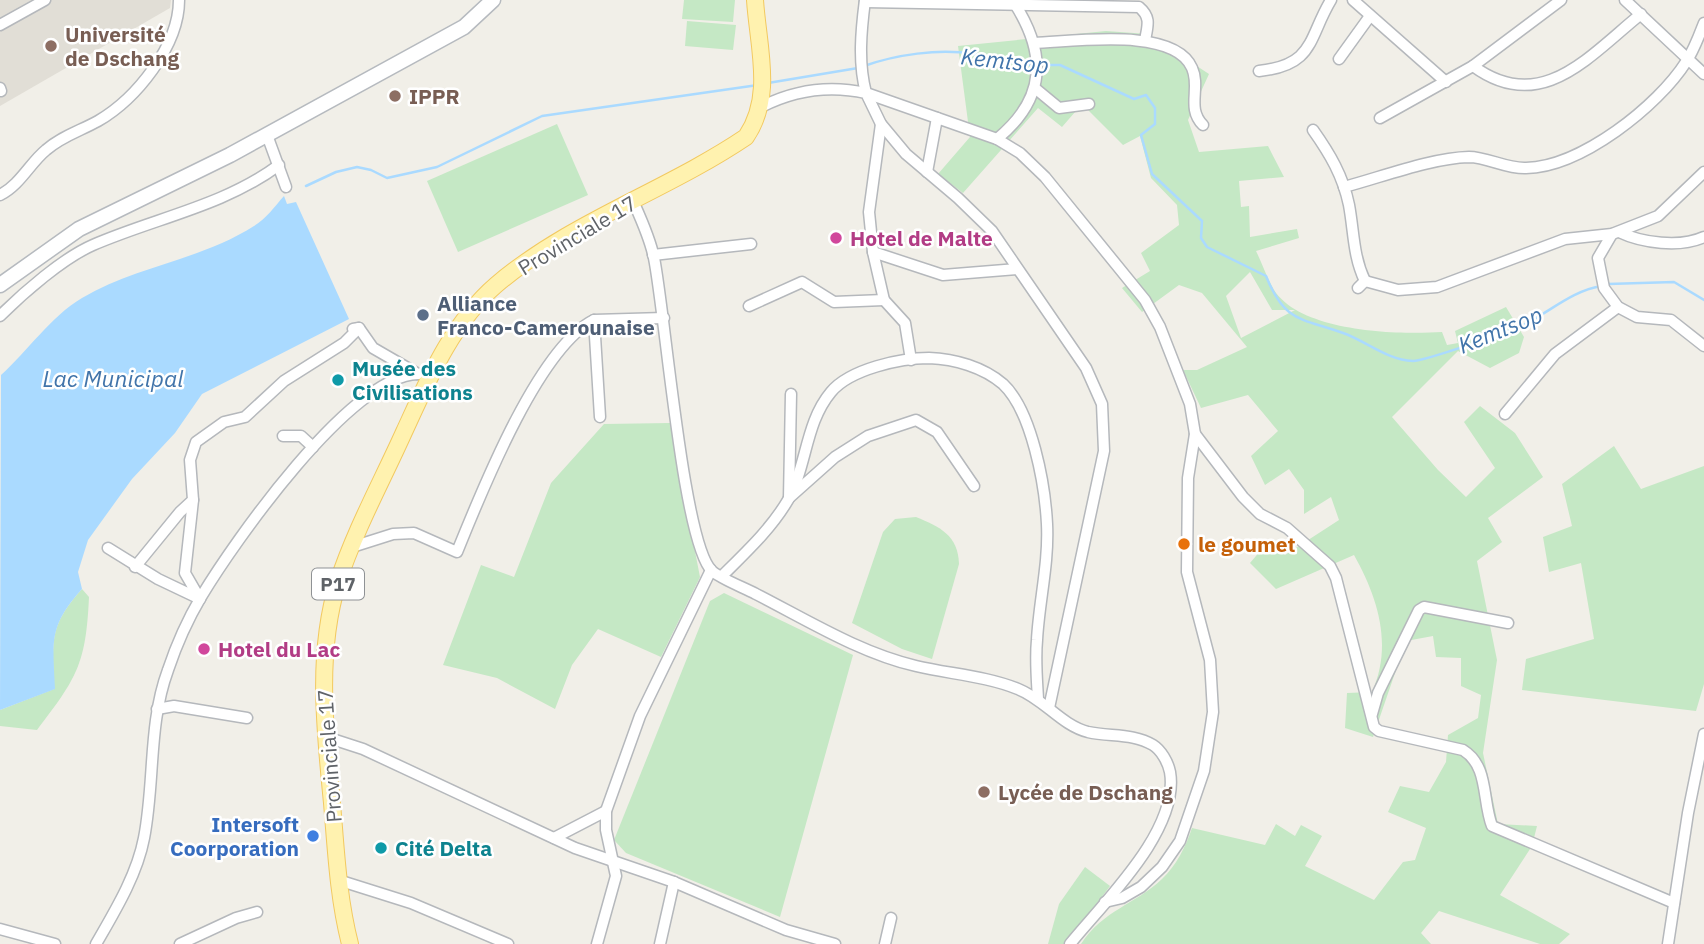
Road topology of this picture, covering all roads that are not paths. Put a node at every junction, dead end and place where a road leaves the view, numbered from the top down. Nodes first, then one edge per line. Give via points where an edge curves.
1 (45, 0) edge
2 (179, 0) edge
3 (493, 0) edge
4 (755, 0) edge
5 (1331, 0) edge
6 (1353, 0) edge
7 (1561, 0) edge
8 (1625, 0) edge
9 (865, 1) edge
10 (1014, 3) edge
11 (1641, 15) junction
12 (1370, 16) junction
13 (1704, 23) edge
14 (0, 25) edge
15 (1145, 40) junction
16 (1034, 43) junction
17 (1339, 59) dead end
18 (1687, 61) junction
19 (1473, 66) junction
20 (1259, 71) dead end
21 (1704, 74) edge
22 (1446, 82) junction
23 (1036, 89) junction
24 (762, 93) junction
25 (866, 93) junction
26 (1089, 104) dead end
27 (937, 118) junction
28 (1380, 118) dead end
29 (881, 124) junction
30 (1203, 125) dead end
31 (1313, 130) dead end
32 (267, 135) junction
33 (997, 139) junction
34 (279, 166) junction
35 (927, 172) junction
36 (1704, 173) edge
37 (286, 187) dead end
38 (1345, 187) junction
39 (0, 195) edge
40 (633, 201) junction
41 (1615, 233) junction
42 (1704, 237) edge
43 (751, 244) dead end
44 (873, 252) junction
45 (653, 255) junction
46 (1017, 269) junction
47 (0, 285) edge
48 (884, 300) junction
49 (749, 306) dead end
50 (1618, 307) junction
51 (0, 316) edge
52 (664, 318) junction
53 (594, 320) junction
54 (1704, 345) edge
55 (911, 360) junction
56 (423, 376) junction
57 (791, 394) dead end
58 (1505, 415) dead end
59 (600, 418) dead end
60 (1195, 433) junction
61 (283, 436) dead end
62 (313, 447) junction
63 (974, 486) dead end
64 (789, 498) junction
65 (193, 500) junction
66 (352, 547) junction
67 (108, 548) dead end
68 (135, 567) junction
69 (711, 570) junction
70 (722, 576) junction
71 (200, 599) junction
72 (1508, 623) dead end
73 (1038, 699) junction
74 (1049, 708) junction
75 (157, 709) junction
76 (1371, 717) junction
77 (247, 718) dead end
78 (1704, 734) edge
79 (326, 737) junction
80 (606, 811) junction
81 (554, 838) junction
82 (615, 861) junction
83 (338, 880) junction
84 (674, 882) junction
85 (1105, 902) junction
86 (1674, 903) junction
87 (257, 912) dead end
88 (891, 918) dead end
89 (0, 929) edge
90 (818, 942) edge
91 (55, 944) edge
92 (96, 944) edge
93 (180, 944) edge
94 (350, 944) edge
95 (508, 944) edge
96 (597, 944) edge
97 (660, 944) edge
98 (835, 944) edge
99 (885, 944) edge
100 (1070, 944) edge
101 (1668, 944) edge

1 - 14 street
2 - 39 street via 171,38 151,71 121,104 44,151
3 - 32 main road via 464,27
4 - 24 main road
5 - 20 street via 1312,44 1287,64
6 - 12 street
7 - 19 street
8 - 11 street
9 - 10 street
9 - 25 street via 861,69
10 - 15 street via 1139,7 1149,22
10 - 16 street
11 - 18 street
11 - 19 street via 1559,79 1503,85
12 - 17 street
12 - 22 street
13 - 18 street
15 - 16 street
15 - 30 street via 1184,57 1193,68 1195,114
16 - 23 street
18 - 21 street
18 - 38 street via 1647,106 1581,152 1555,163 1527,168 1472,157
19 - 22 street
22 - 28 street
23 - 26 street via 1059,107
23 - 33 street via 1027,109
24 - 25 street via 778,98 818,90
24 - 40 main road, Provinciale 17 / P17 via 746,137
25 - 27 street
25 - 29 street
27 - 33 street
27 - 35 street
29 - 35 street
29 - 44 street via 869,212
31 - 38 street
32 - 34 street
32 - 47 main road via 79,229
33 - 60 street via 1045,177 1145,300 1190,404
34 - 37 street
34 - 51 street via 251,186 90,246
35 - 46 street via 985,224
36 - 41 street via 1658,216
38 - 41 street via 1361,284 1398,289 1437,287 1565,239
40 - 45 street
40 - 56 main road, Provinciale 17 / P17 via 562,239 495,286
41 - 42 street via 1637,240 1693,242
41 - 50 street via 1598,258 1604,288
43 - 45 street
44 - 46 street via 943,275
44 - 48 street
45 - 52 street
46 - 74 street via 1086,368 1102,404 1104,451
48 - 49 street via 834,302 802,282
48 - 55 street via 905,323
50 - 54 street via 1637,317 1671,320
50 - 58 street via 1555,354
52 - 53 street
52 - 69 street via 681,460 695,533
53 - 59 street
53 - 66 street via 546,367 486,481 457,552 414,533 393,534
55 - 64 street via 855,375 832,390 817,414
55 - 73 street via 950,359 976,368 1003,385 1020,409 1032,443 1047,525 1036,643
56 - 62 street via 394,379 367,397
56 - 65 street via 373,348 355,329 344,343 284,381 245,418 224,422 196,442 190,460
56 - 66 main road, Provinciale 17 / P17
57 - 64 street
60 - 76 street via 1260,514 1287,528 1330,566
60 - 85 street via 1188,478 1187,572 1210,660 1213,712 1204,771 1181,841 1162,867 1141,887
61 - 62 street via 301,436
62 - 71 street via 273,494
63 - 64 street via 937,432 916,420 857,443
64 - 70 street via 760,539
65 - 68 street
65 - 71 street via 185,573
66 - 79 main road, Provinciale 17 / P17 via 338,582 328,630
67 - 68 street
68 - 71 street
69 - 70 street
69 - 80 street via 640,716
70 - 73 street via 837,636 900,661 991,680
71 - 75 street via 168,670
72 - 76 street via 1424,607 1419,610
73 - 74 street
74 - 85 street via 1088,732 1138,738 1155,746 1170,771 1171,789 1161,821 1149,845
75 - 77 street via 174,706
75 - 92 street via 144,840 122,897
76 - 86 street via 1379,731 1472,755 1480,766 1492,826
78 - 86 street
79 - 81 street via 363,749
79 - 83 main road, Provinciale 17 / P17
80 - 81 street
80 - 82 street
81 - 82 street
82 - 84 street
82 - 96 street via 616,876
83 - 94 main road, Provinciale 17 / P17
83 - 95 street via 411,903
84 - 90 street
84 - 97 street
85 - 100 street
86 - 101 street
87 - 93 street
88 - 99 street
89 - 91 street
90 - 98 street

